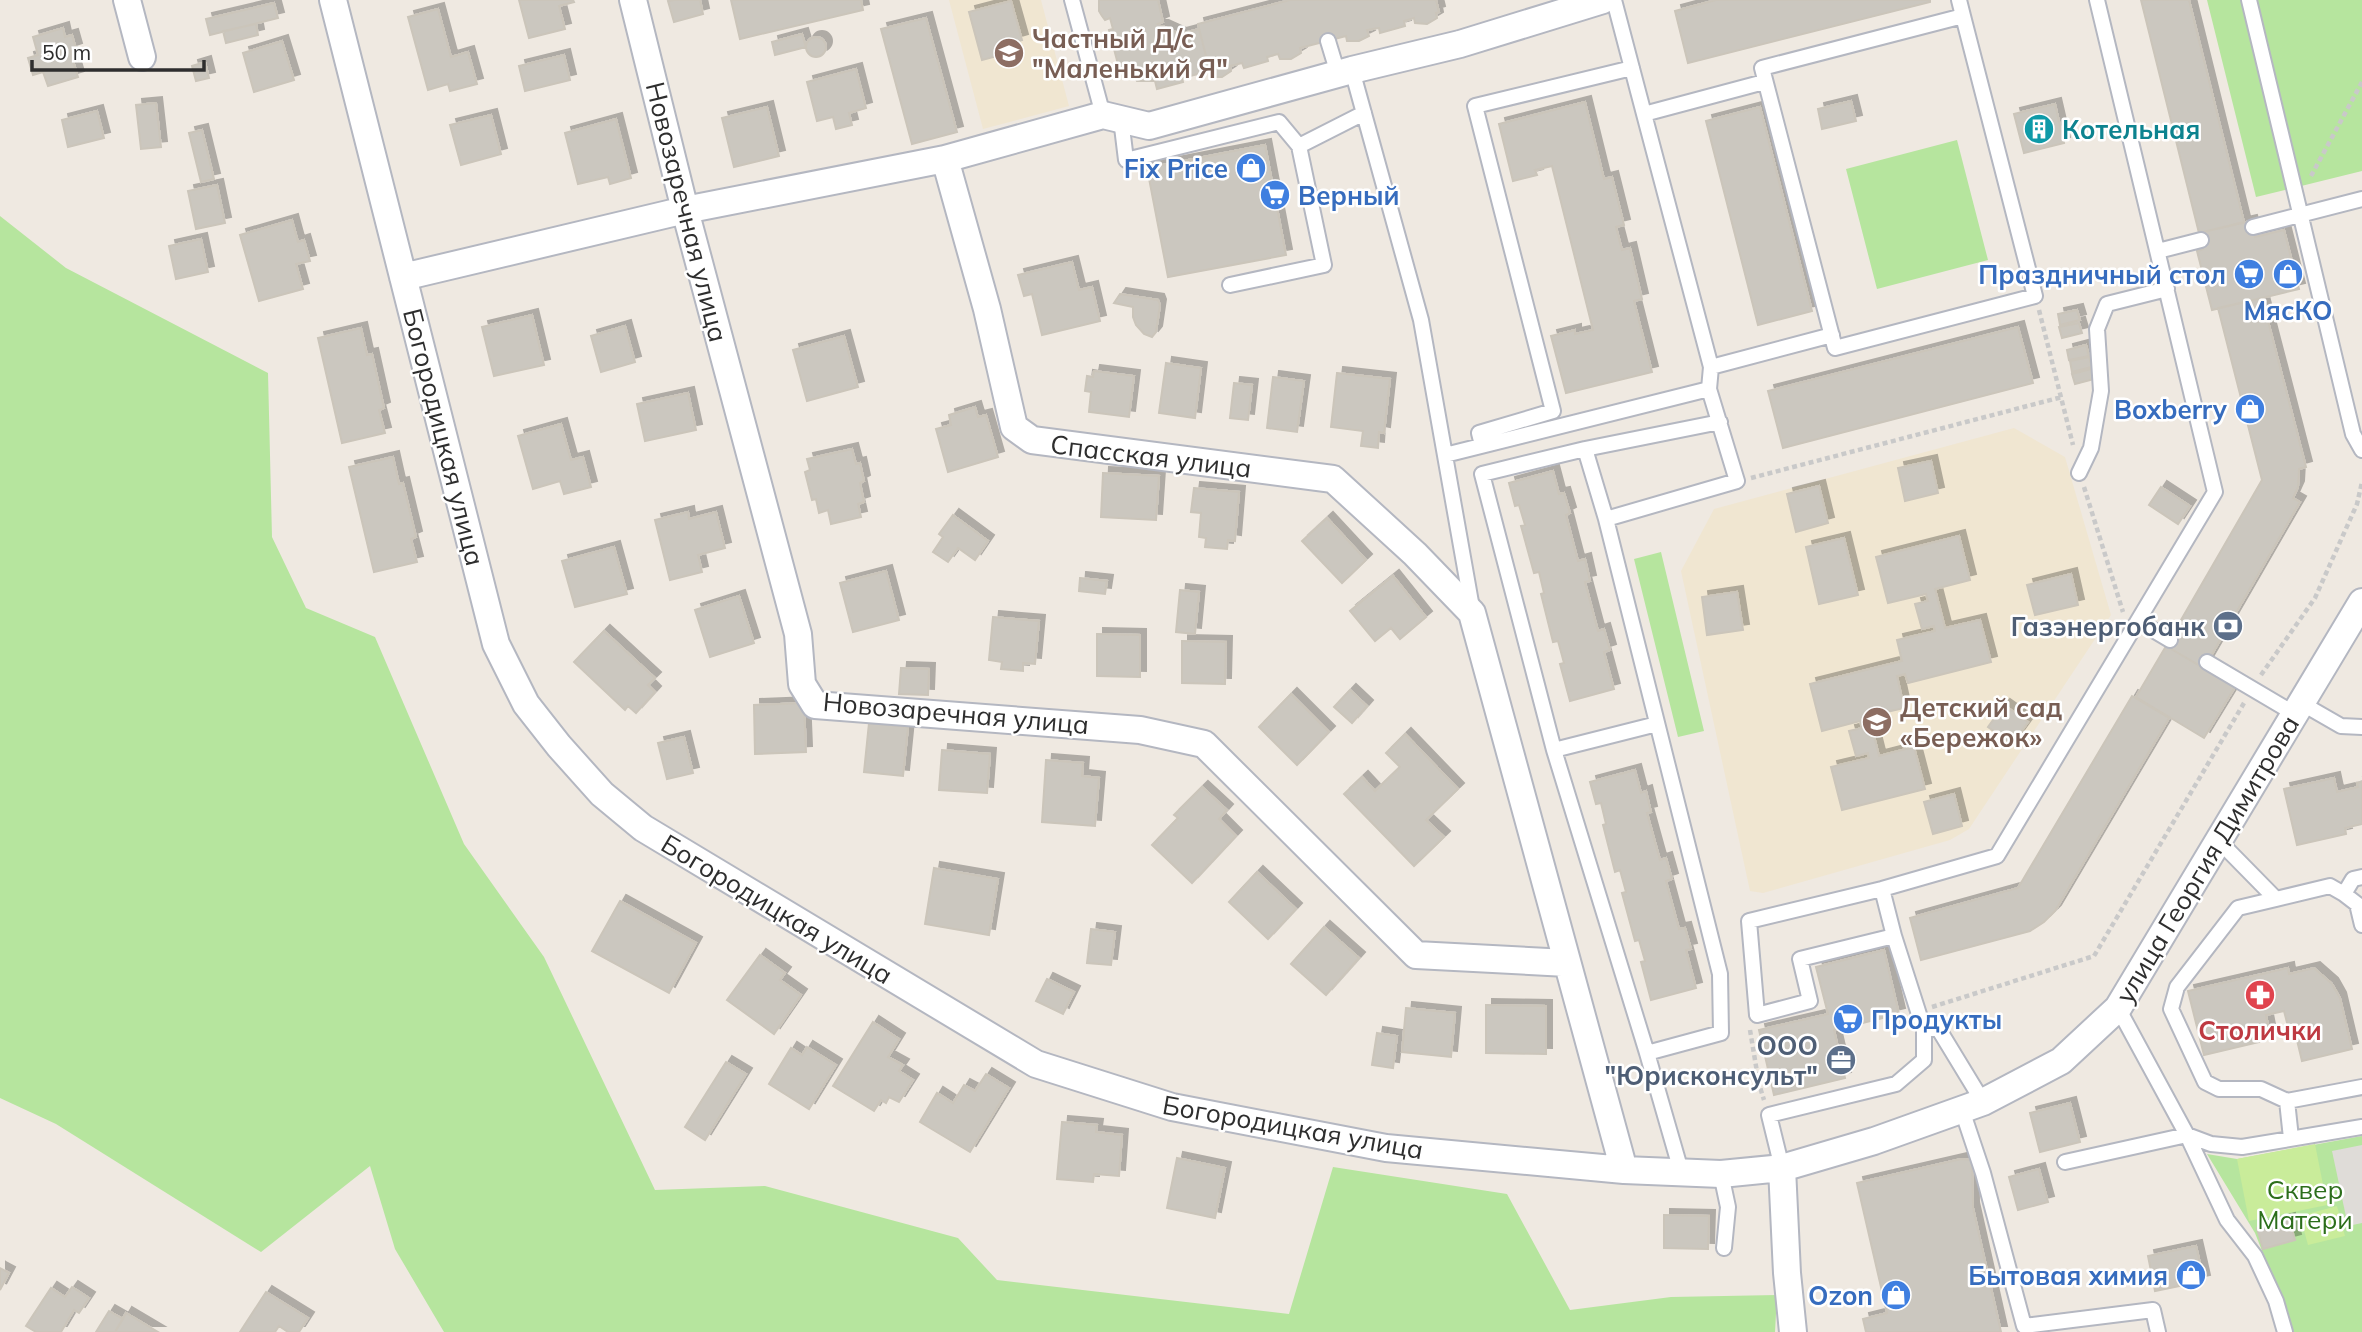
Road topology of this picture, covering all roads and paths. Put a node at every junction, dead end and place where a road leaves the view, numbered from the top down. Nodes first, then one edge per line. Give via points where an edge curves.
1 (127, 0) edge
2 (333, 0) edge
3 (634, 0) edge
4 (1072, 0) edge
5 (1603, 0) edge
6 (1614, 0) edge
7 (1959, 0) edge
8 (2098, 0) edge
9 (2249, 0) edge
10 (1963, 16) junction
11 (1328, 41) dead end
12 (142, 57) dead end
13 (1632, 68) junction
14 (1345, 72) junction
15 (1764, 82) junction
16 (2362, 82) edge
17 (1364, 113) junction
18 (1644, 114) junction
19 (1112, 117) junction
20 (1299, 146) junction
21 (945, 159) junction
22 (2362, 199) edge
23 (2298, 208) junction
24 (685, 209) junction
25 (2253, 227) dead end
26 (2201, 240) dead end
27 (2158, 251) junction
28 (403, 277) junction
29 (1230, 285) dead end
30 (2167, 289) junction
31 (1832, 335) junction
32 (1711, 367) junction
33 (1709, 389) junction
34 (2062, 397) dead end
35 (1720, 422) junction
36 (1482, 445) junction
37 (1585, 449) junction
38 (2362, 450) edge
39 (1445, 455) junction
40 (2079, 473) dead end
41 (1737, 481) junction
42 (2362, 482) edge
43 (1606, 519) junction
44 (2362, 602) edge
45 (1472, 613) junction
46 (2138, 621) junction
47 (2169, 640) dead end
48 (2207, 662) dead end
49 (2252, 689) junction
50 (2298, 708) junction
51 (1657, 724) junction
52 (2362, 727) edge
53 (1555, 750) junction
54 (2219, 841) junction
55 (2362, 877) edge
56 (1882, 889) junction
57 (2344, 894) junction
58 (2276, 900) junction
59 (2362, 925) edge
60 (1894, 936) junction
61 (1567, 963) junction
62 (2118, 1008) junction
63 (1757, 1015) junction
64 (1931, 1029) junction
65 (1647, 1054) junction
66 (2362, 1087) edge
67 (2287, 1101) junction
68 (1973, 1106) junction
69 (1769, 1115) junction
70 (2362, 1127) edge
71 (2187, 1135) junction
72 (2291, 1138) junction
73 (2065, 1162) dead end
74 (1782, 1168) junction
75 (1624, 1170) junction
76 (1681, 1171) junction
77 (1721, 1174) junction
78 (1724, 1248) dead end
79 (1793, 1332) edge
80 (2158, 1332) edge
81 (2285, 1332) edge

1 - 12 street
2 - 28 street, Богородицкая улица
3 - 24 street, Новозаречная улица
4 - 19 lane
5 - 14 street via 1460,44
6 - 13 lane
7 - 10 lane
8 - 27 lane
9 - 23 lane
10 - 15 lane via 1762,68
10 - 31 lane via 2035,296 1835,348
11 - 14 lane
13 - 18 lane
13 - 36 lane via 1475,106 1553,411 1479,432
14 - 17 lane
14 - 19 street via 1149,125
15 - 18 lane
15 - 31 lane
16 - 23 path
17 - 20 lane
17 - 39 lane via 1422,320
18 - 32 lane
19 - 20 lane via 1126,160 1279,122
19 - 21 street
20 - 29 lane via 1324,265
21 - 24 street
21 - 45 street, Спасская улица via 1014,427 1032,440 1334,479
22 - 23 lane
23 - 25 lane
23 - 38 lane via 2353,434
24 - 28 street
24 - 61 street, Новозаречная улица via 798,634 802,684 815,705 1140,730 1204,744 1416,955
26 - 27 lane
27 - 30 lane
28 - 75 street, Богородицкая улица via 496,645 526,704 559,746 602,794 643,828 1036,1064 1172,1107 1386,1148
30 - 40 lane via 2107,304 2097,329 2101,391 2091,448
30 - 46 lane via 2215,492
31 - 32 lane
32 - 33 lane
33 - 35 lane
33 - 36 lane
34 - 41 path
35 - 37 lane
35 - 41 lane
36 - 39 lane
37 - 43 lane
37 - 53 lane via 1482,474
39 - 45 lane
41 - 43 lane
42 - 49 path via 2315,598
43 - 51 lane
44 - 50 street, улица Георгия Димитрова
45 - 61 street
46 - 47 lane
46 - 56 lane via 1997,856
48 - 49 lane
49 - 50 lane
49 - 64 path via 2094,956 1932,1007
50 - 52 lane via 2341,726
50 - 54 street, улица Георгия Димитрова
51 - 53 lane
51 - 65 lane via 1720,974 1721,1033
53 - 65 lane
54 - 58 lane
54 - 62 street, улица Георгия Димитрова
55 - 57 lane via 2353,878
56 - 60 lane
56 - 63 lane via 1749,921
57 - 58 lane via 2330,886
57 - 59 lane via 2357,904
58 - 67 lane via 2238,908 2177,986 2171,1009 2205,1082 2219,1089 2261,1089
60 - 63 lane via 1800,959 1810,1001
60 - 64 lane
61 - 75 street
62 - 68 street, улица Георгия Димитрова via 2061,1061
62 - 71 lane
63 - 69 path via 1749,1026
64 - 68 lane
64 - 69 lane via 1924,1060 1896,1084
65 - 76 lane
66 - 67 lane
67 - 72 lane
68 - 74 street, улица Георгия Димитрова
68 - 80 lane via 1983,1173 2024,1326 2153,1310
69 - 74 lane
70 - 72 lane
71 - 72 lane via 2211,1144 2242,1147
71 - 73 lane
71 - 81 lane via 2227,1220 2255,1256
74 - 77 street, Богородицкая улица
74 - 79 street
75 - 76 street, Богородицкая улица
76 - 77 street, Богородицкая улица
77 - 78 lane via 1728,1207

